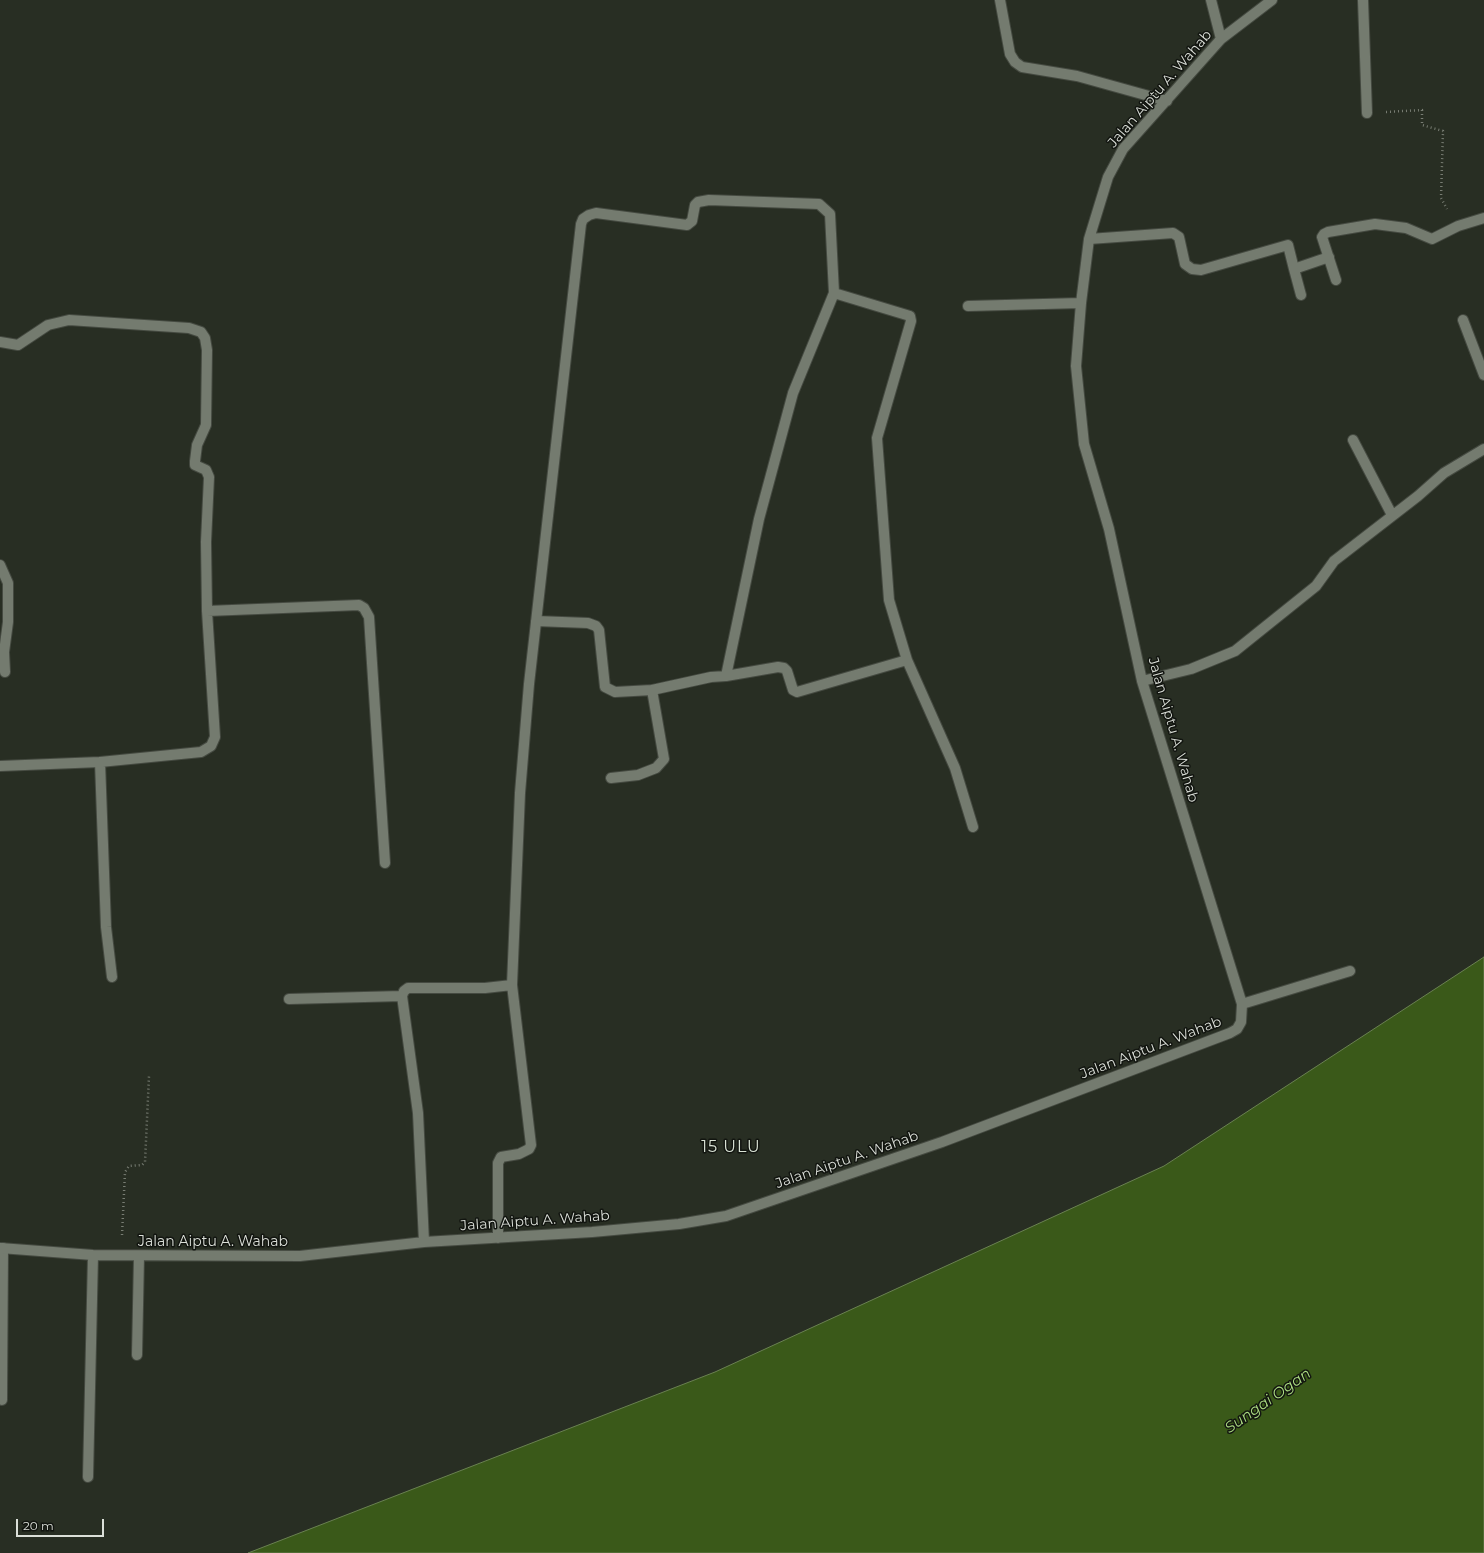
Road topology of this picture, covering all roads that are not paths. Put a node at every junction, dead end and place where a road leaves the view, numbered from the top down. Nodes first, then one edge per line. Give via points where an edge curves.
1 (1000, 0) edge
2 (1211, 0) edge
3 (1272, 0) edge
4 (1363, 0) edge
5 (1221, 39) junction
6 (1167, 101) junction
7 (1367, 113) road end
8 (1484, 218) edge
9 (1089, 239) junction
10 (1329, 258) junction
11 (1294, 269) junction
12 (1336, 280) dead end
13 (834, 293) junction
14 (1301, 296) dead end
15 (1080, 303) junction
16 (968, 306) dead end
17 (1463, 320) dead end
18 (0, 342) edge
19 (1484, 376) edge
20 (1353, 440) dead end
21 (1484, 449) edge
22 (1392, 515) junction
23 (0, 565) edge
24 (207, 611) junction
25 (536, 621) junction
26 (907, 660) junction
27 (5, 672) dead end
28 (726, 676) junction
29 (1142, 681) junction
30 (652, 690) junction
31 (100, 762) junction
32 (0, 766) edge
33 (611, 778) dead end
34 (973, 827) dead end
35 (385, 863) dead end
36 (1350, 971) dead end
37 (112, 977) dead end
38 (512, 985) junction
39 (402, 996) junction
40 (289, 999) dead end
41 (1242, 1004) junction
42 (498, 1238) junction
43 (424, 1242) junction
44 (1, 1248) edge
45 (93, 1255) junction
46 (139, 1256) junction
47 (137, 1356) dead end
48 (2, 1400) dead end
49 (88, 1477) dead end

1 - 6 street via 1010,54 1022,67 1077,76
2 - 5 street
3 - 5 street, Jalan Aiptu A. Wahab
4 - 7 street
5 - 6 street, Jalan Aiptu A. Wahab
6 - 9 street, Jalan Aiptu A. Wahab via 1123,149 1108,177
8 - 10 street via 1458,226 1432,239 1406,228 1375,224 1328,232 1322,237
9 - 11 street via 1173,233 1179,237 1185,264 1192,269 1201,270 1288,245
9 - 15 street, Jalan Aiptu A. Wahab
10 - 11 street
10 - 12 street
11 - 14 street
13 - 25 street via 830,214 819,204 709,200 695,205 692,221 687,225 596,213 583,219
13 - 26 street via 907,314 911,321 876,438 889,600
13 - 28 street via 793,394 759,519
15 - 16 street
15 - 29 street, Jalan Aiptu A. Wahab via 1076,366 1084,444 1108,529
17 - 19 street
18 - 24 street via 18,345 48,324 70,320 189,328 201,332 206,338 206,425 197,445 195,465 206,470 209,477 206,542
20 - 22 street
21 - 22 street via 1444,473
22 - 29 street via 1334,561 1316,586 1235,651 1191,669
23 - 27 street via 8,583
24 - 31 street via 216,737 211,746 201,752
24 - 35 street via 359,605 364,608 368,617
25 - 30 street via 588,623 596,626 600,630 605,688 615,692
25 - 38 street via 520,793
26 - 28 street via 797,692 793,690 784,668
26 - 34 street via 955,768
28 - 30 street
29 - 41 street, Jalan Aiptu A. Wahab
30 - 33 street via 664,759 656,768 638,775
31 - 32 street
31 - 37 street via 106,927
36 - 41 street
38 - 39 street via 485,988 408,988
38 - 42 street via 531,1145 519,1154 505,1156 498,1163
39 - 40 street
39 - 43 street via 418,1113
41 - 42 street, Jalan Aiptu A. Wahab via 1241,1022 1238,1029 1230,1034 942,1142 762,1205 726,1216 680,1224
42 - 43 street, Jalan Aiptu A. Wahab
43 - 46 street, Jalan Aiptu A. Wahab via 300,1256
44 - 45 street, Jalan Aiptu A. Wahab
44 - 48 street
45 - 46 street, Jalan Aiptu A. Wahab
45 - 49 street
46 - 47 street

